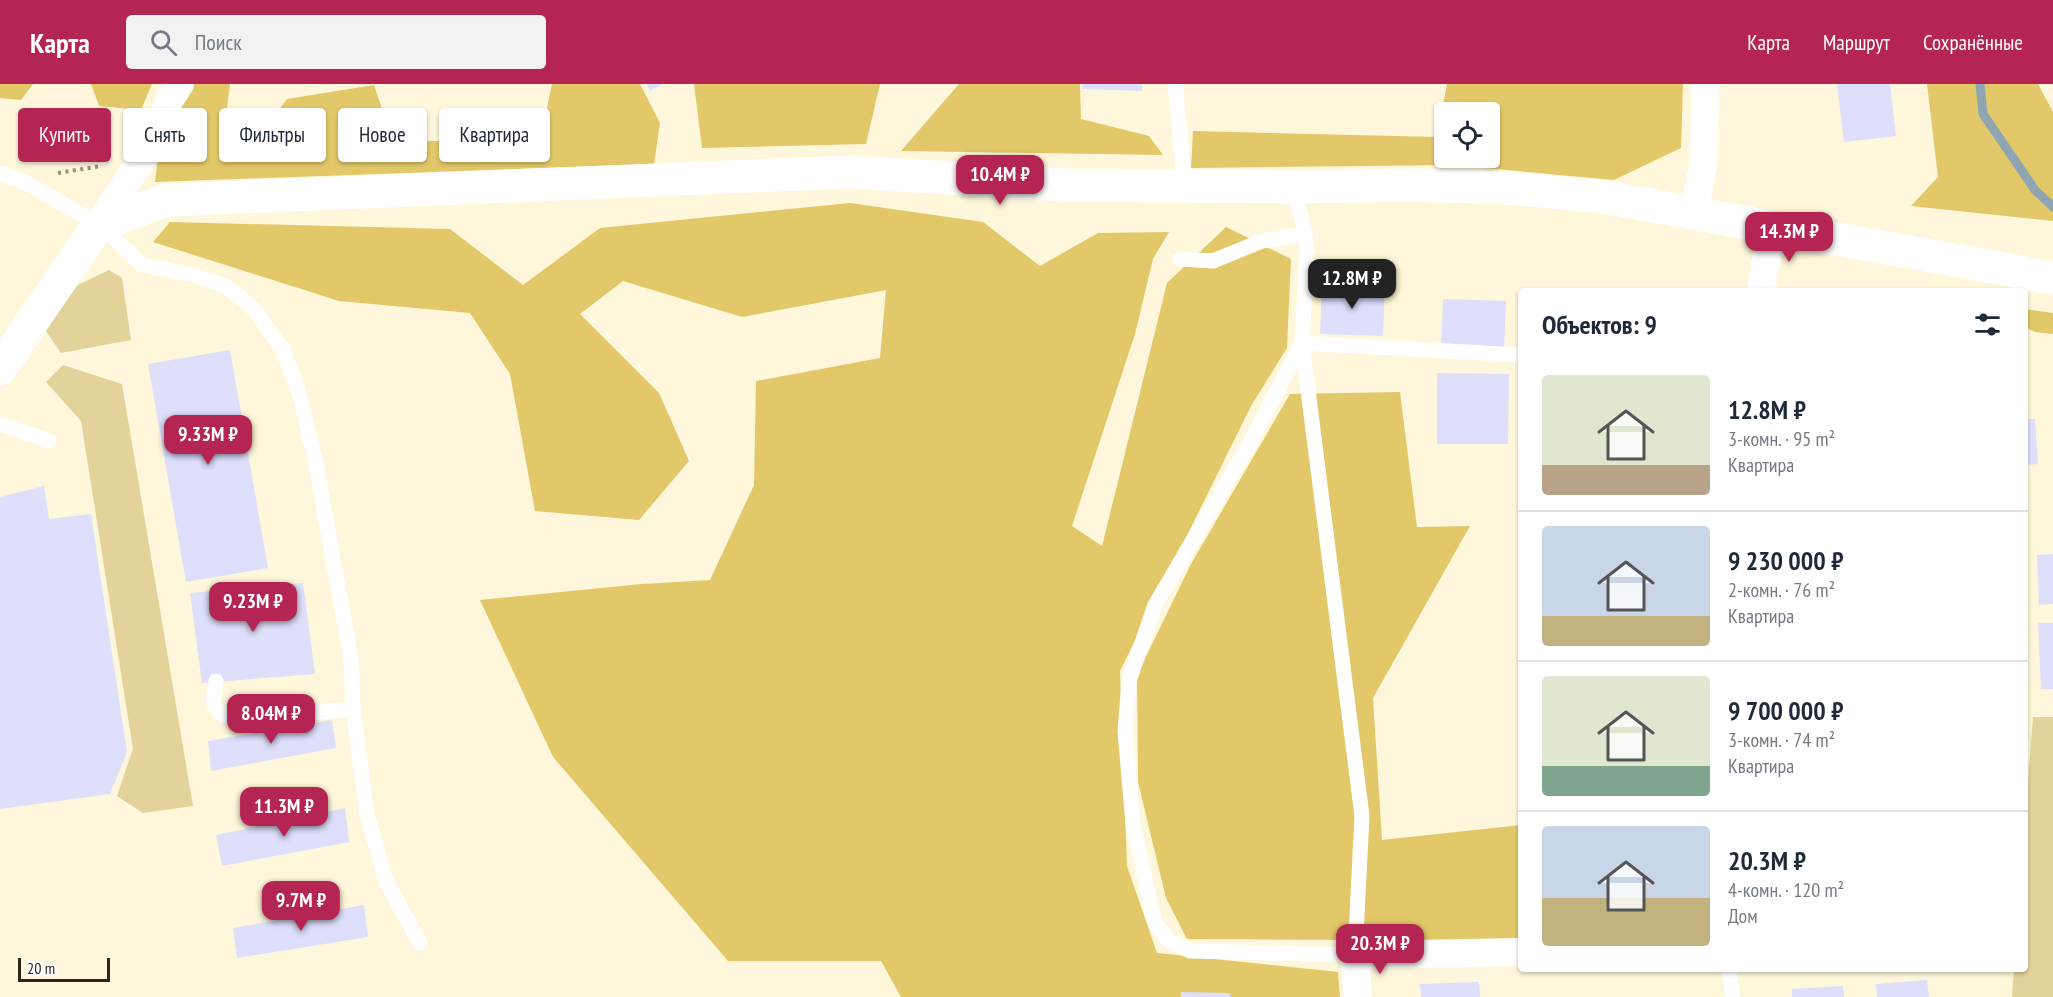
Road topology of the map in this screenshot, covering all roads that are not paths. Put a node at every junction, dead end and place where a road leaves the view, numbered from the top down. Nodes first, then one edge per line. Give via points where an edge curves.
1 (180, 84) edge
2 (1175, 84) edge
3 (1705, 84) edge
4 (0, 172) edge
5 (1185, 186) junction
6 (1294, 187) junction
7 (1694, 213) junction
8 (99, 224) junction
9 (1771, 228) junction
10 (1305, 234) junction
11 (1179, 259) dead end
12 (2053, 278) edge
13 (1761, 288) edge
14 (1302, 343) junction
15 (1518, 355) edge
16 (0, 369) edge
17 (0, 424) edge
18 (49, 441) dead end
19 (216, 681) dead end
20 (352, 709) junction
21 (420, 943) dead end
22 (1518, 952) edge
23 (1355, 955) junction
24 (1730, 972) edge
25 (1358, 997) edge
26 (1733, 997) edge

1 - 8 street via 169,101 155,140
2 - 5 lane
3 - 7 street via 1704,160
4 - 8 lane
5 - 6 street
5 - 8 street via 850,172 167,200
6 - 7 street via 1508,188 1604,197
6 - 10 lane
7 - 9 street
8 - 16 street
8 - 20 lane via 142,265 194,275 227,287 255,310 283,350 299,392 316,464 351,659
9 - 12 street
9 - 13 street
10 - 11 lane via 1262,241 1213,261
10 - 14 lane
14 - 15 lane
14 - 23 lane via 1362,816
14 - 23 lane via 1250,443 1155,605 1129,681 1125,731 1133,824 1155,923 1168,940 1190,951
17 - 18 lane
19 - 20 lane via 213,704 223,715 240,719
20 - 21 lane via 367,814 386,881
22 - 23 street
23 - 25 street
24 - 26 lane

